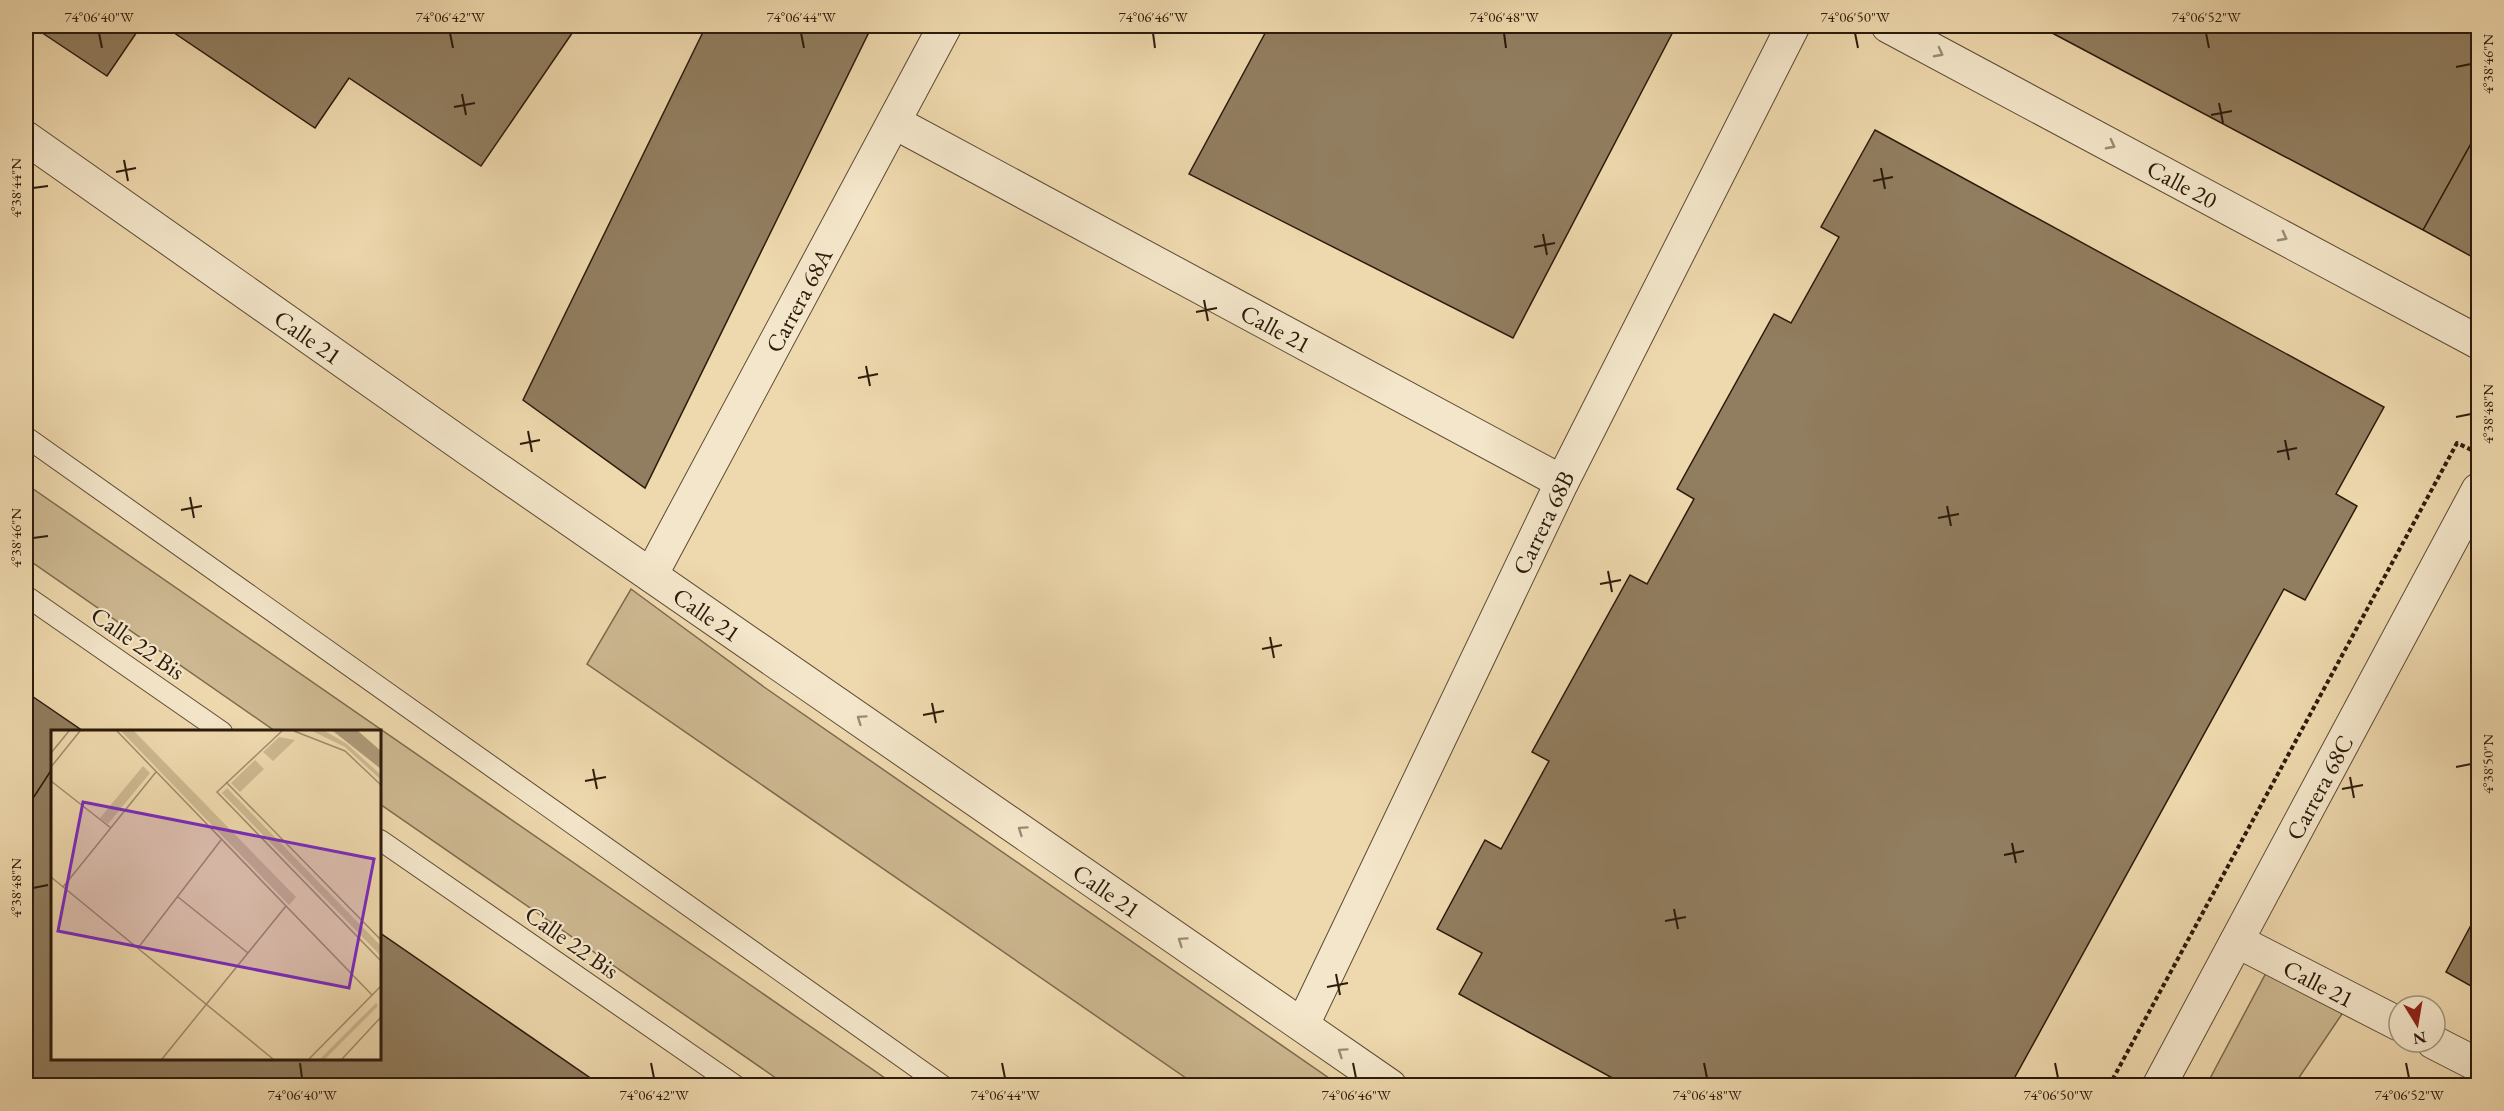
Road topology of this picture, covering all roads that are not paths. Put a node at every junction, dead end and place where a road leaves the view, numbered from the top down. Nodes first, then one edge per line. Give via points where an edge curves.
1 (945, 26) edge
2 (1793, 26) edge
3 (1888, 26) edge
4 (894, 122) junction
5 (26, 138) edge
6 (2478, 342) edge
7 (26, 437) edge
8 (1562, 482) junction
9 (2478, 490) edge
10 (651, 575) junction
11 (26, 596) edge
12 (219, 730) edge
13 (381, 841) edge
14 (2236, 941) junction
15 (2387, 1018) edge
16 (1303, 1024) junction
17 (2447, 1049) edge
18 (2478, 1065) edge
19 (736, 1086) edge
20 (943, 1086) edge
21 (1390, 1086) edge
22 (2159, 1086) edge

1 - 4 street, Carrera 68A
2 - 8 street, Carrera 68B
3 -> 6 street, Calle 20
4 - 8 street, Calle 21
4 - 10 street, Carrera 68A
5 - 10 street, Calle 21
7 - 20 lane
8 - 16 street, Carrera 68B
9 - 14 street, Carrera 68C
16 -> 10 street, Calle 21
11 - 12 lane, Calle 22 Bis
13 - 19 lane, Calle 22 Bis
14 - 15 street, Calle 21
14 - 22 street, Carrera 68C
21 -> 16 street, Calle 21
17 - 18 street

